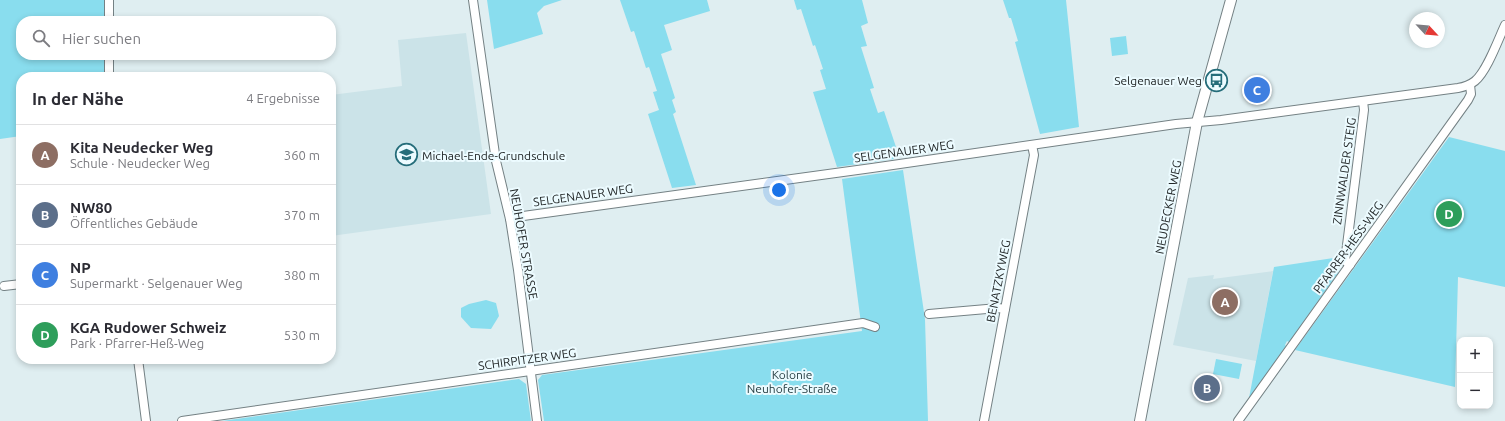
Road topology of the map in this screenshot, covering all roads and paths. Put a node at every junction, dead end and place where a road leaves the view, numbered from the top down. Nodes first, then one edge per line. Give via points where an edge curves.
1 (109, 0) edge
2 (474, 0) edge
3 (1231, 0) edge
4 (109, 16) edge
5 (1505, 25) edge
6 (109, 60) edge
7 (109, 72) edge
8 (1470, 85) junction
9 (1363, 102) junction
10 (1197, 122) junction
11 (1032, 145) junction
12 (510, 219) junction
13 (1350, 265) junction
14 (16, 285) edge
15 (4, 286) dead end
16 (1004, 309) junction
17 (929, 314) dead end
18 (875, 327) dead end
19 (139, 364) edge
20 (530, 371) junction
21 (146, 421) edge
22 (182, 421) edge
23 (537, 421) edge
24 (984, 421) edge
25 (1140, 421) edge
26 (1238, 421) edge

1 - 4 street
2 - 12 street, NEUHOFER STRASSE via 496,160
3 - 10 street, NEUDECKER WEG
5 - 8 street via 1483,71
6 - 7 street
8 - 9 street, SELGENAUER WEG
8 - 13 street, PFARRER-HESS-WEG via 1472,88 1468,100
9 - 10 street, SELGENAUER WEG
9 - 13 street, ZINNWALDER STEIG via 1345,261
10 - 11 street, SELGENAUER WEG
10 - 25 street, NEUDECKER WEG
11 - 12 street, SELGENAUER WEG
11 - 16 street, BENATZKYWEG via 1034,155
12 - 20 street, NEUHOFER STRASSE
13 - 26 street, PFARRER-HESS-WEG
14 - 15 street
16 - 17 street
16 - 24 street, BENATZKYWEG
18 - 20 street, SCHIRPITZER WEG via 863,323
19 - 21 street
20 - 22 street, SCHIRPITZER WEG
20 - 23 street, NEUHOFER STRASSE

